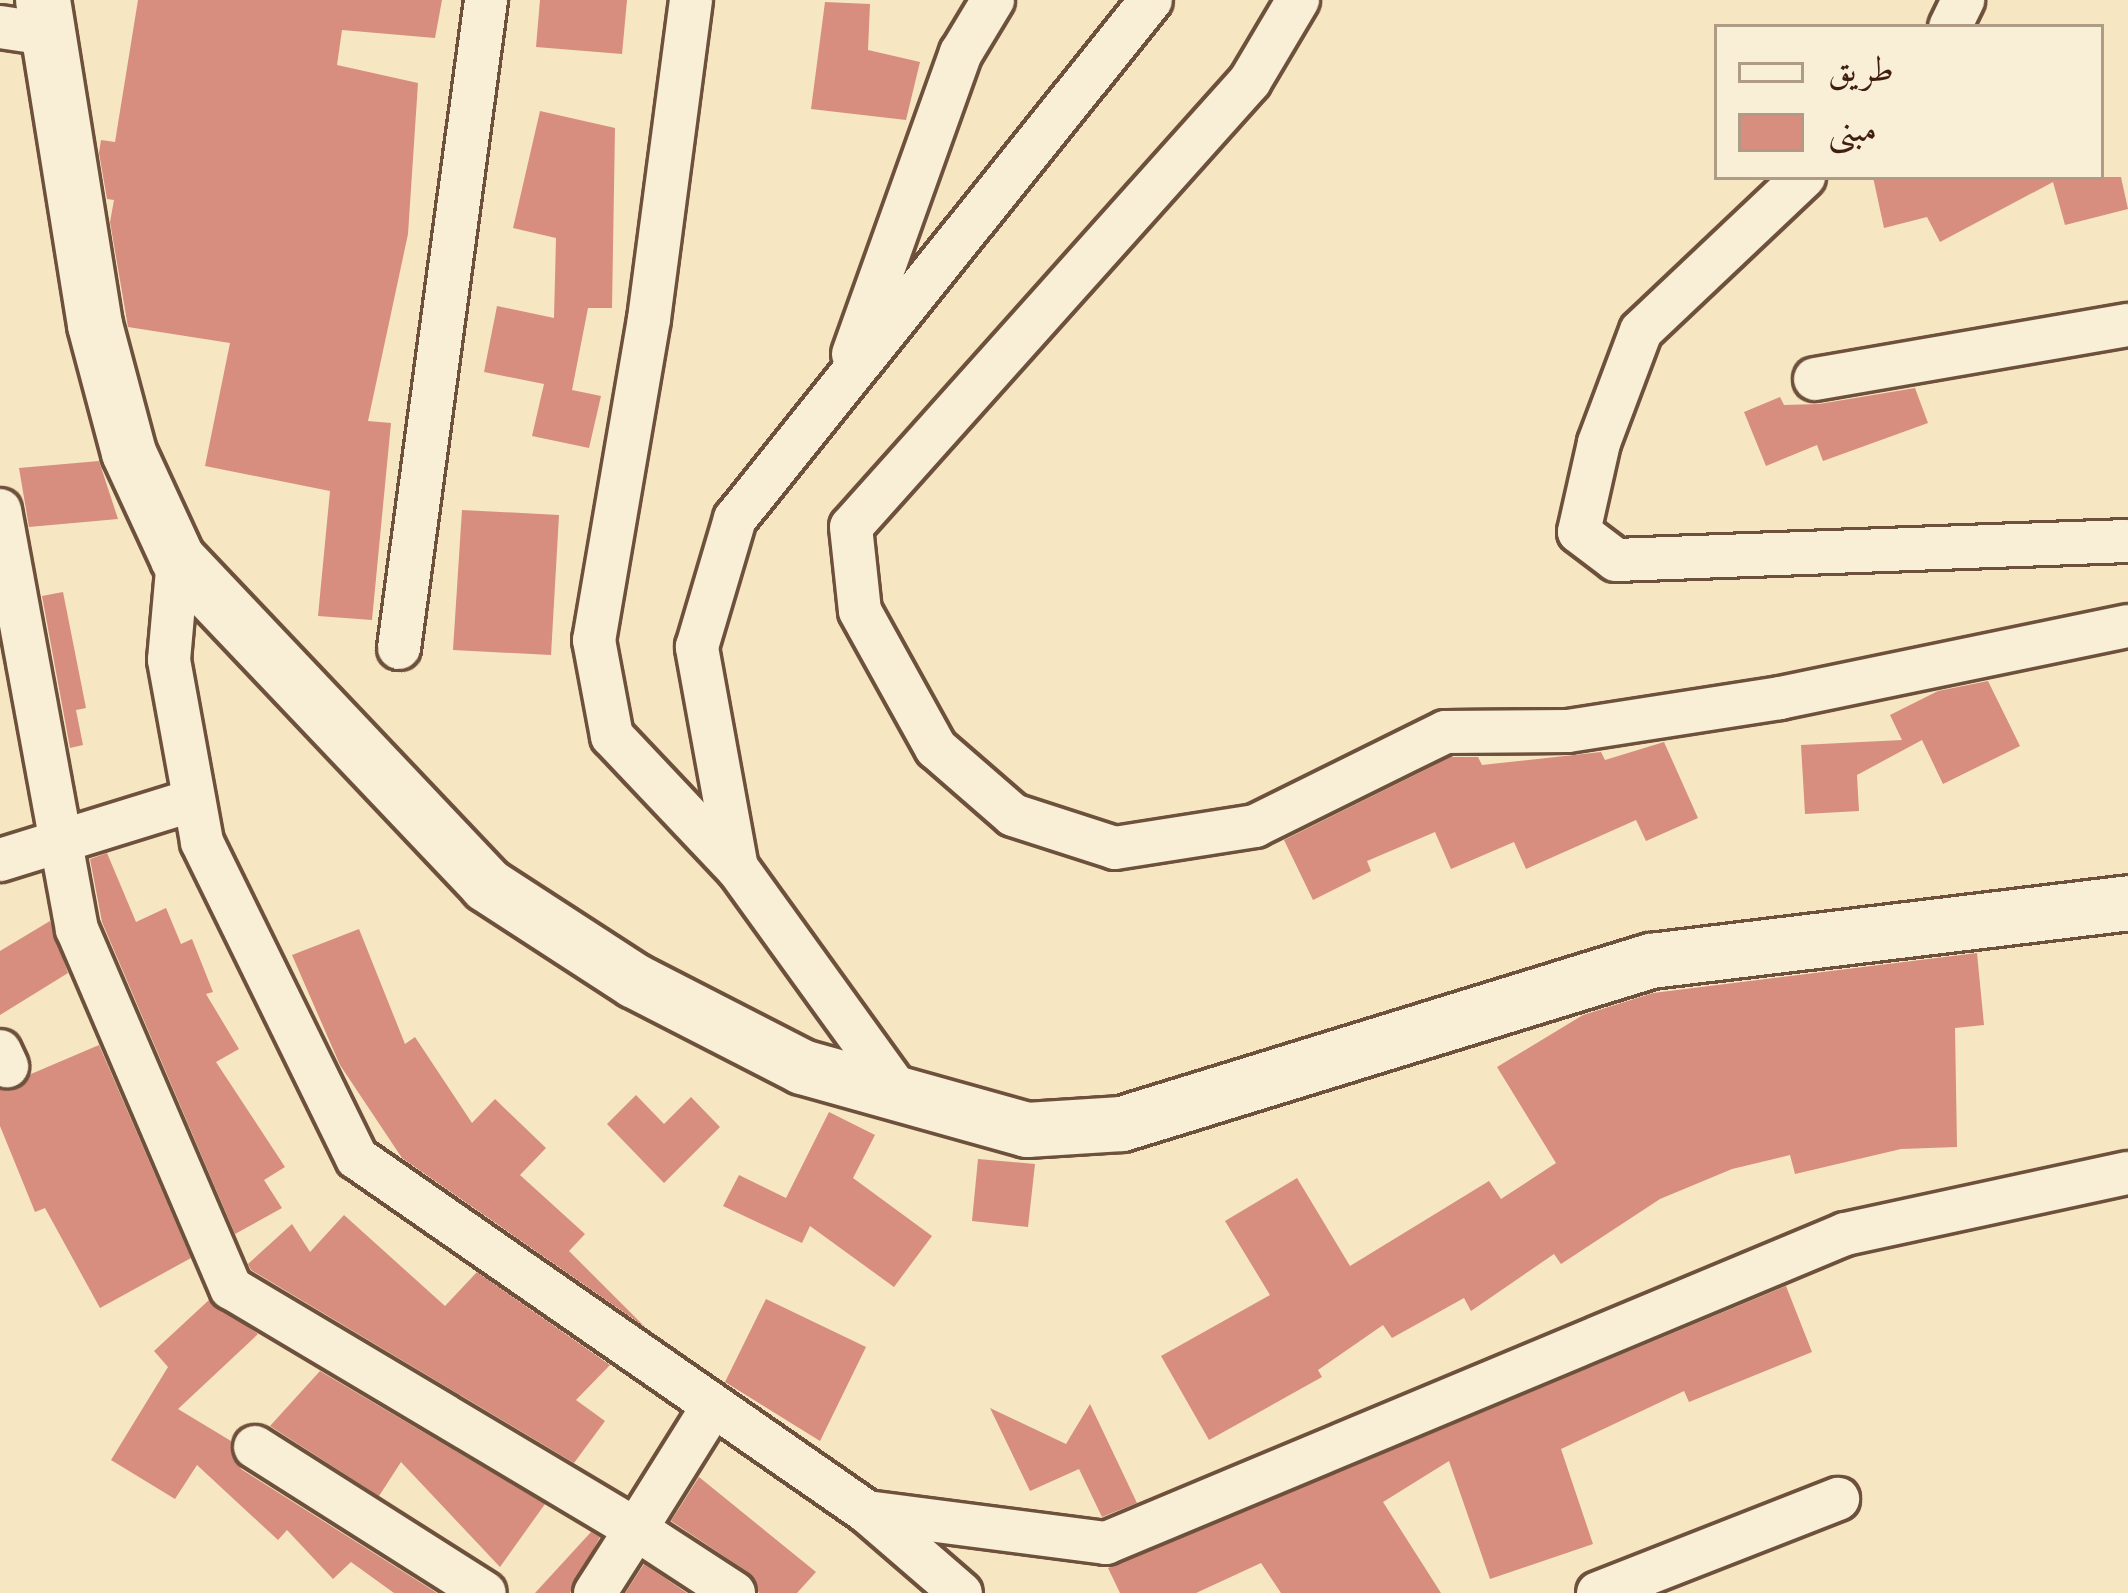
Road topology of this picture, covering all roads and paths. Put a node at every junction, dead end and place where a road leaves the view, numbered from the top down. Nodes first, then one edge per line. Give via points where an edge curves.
1 (486, 0) edge
2 (691, 0) edge
3 (960, 0) edge
4 (993, 0) edge
5 (1151, 0) edge
6 (1298, 0) edge
7 (30, 20) edge
8 (961, 53) junction
9 (1801, 180) edge
10 (2128, 325) edge
11 (1815, 379) dead end
12 (841, 389) junction
13 (0, 510) edge
14 (2128, 541) edge
15 (178, 559) junction
16 (2128, 626) edge
17 (399, 648) dead end
18 (194, 800) junction
19 (57, 842) junction
20 (0, 860) edge
21 (737, 868) junction
22 (2128, 904) edge
23 (901, 1095) junction
24 (2128, 1173) edge
25 (713, 1406) junction
26 (255, 1447) dead end
27 (1838, 1499) dead end
28 (867, 1512) junction
29 (636, 1529) junction
30 (485, 1593) edge
31 (595, 1593) edge
32 (734, 1593) edge
33 (962, 1593) edge
34 (1598, 1593) edge

1 - 17 street
2 - 21 street via 649,319 594,640 612,736
3 - 8 street
4 - 8 street
5 - 12 street
6 - 16 street via 1250,81 851,527 860,611 936,748 1012,815 1115,848 1255,826 1445,732 1591,728
7 - 15 street via 72,148 94,325 129,453
8 - 12 street
9 - 14 street via 1641,332 1599,443 1579,532 1616,560
10 - 11 street
12 - 21 street via 735,520 697,647
13 - 19 street
15 - 18 street via 169,660
15 - 23 street via 487,885 634,981 802,1067
18 - 19 street
18 - 25 street via 202,842 356,1158
19 - 20 street
19 - 29 street via 76,929 231,1288
21 - 23 street
22 - 23 street via 1652,961 1123,1124 1027,1130
24 - 28 street via 1845,1234 1106,1543
25 - 28 street
25 - 29 street
26 - 30 street
27 - 34 street
28 - 33 street
29 - 31 street
29 - 32 street

